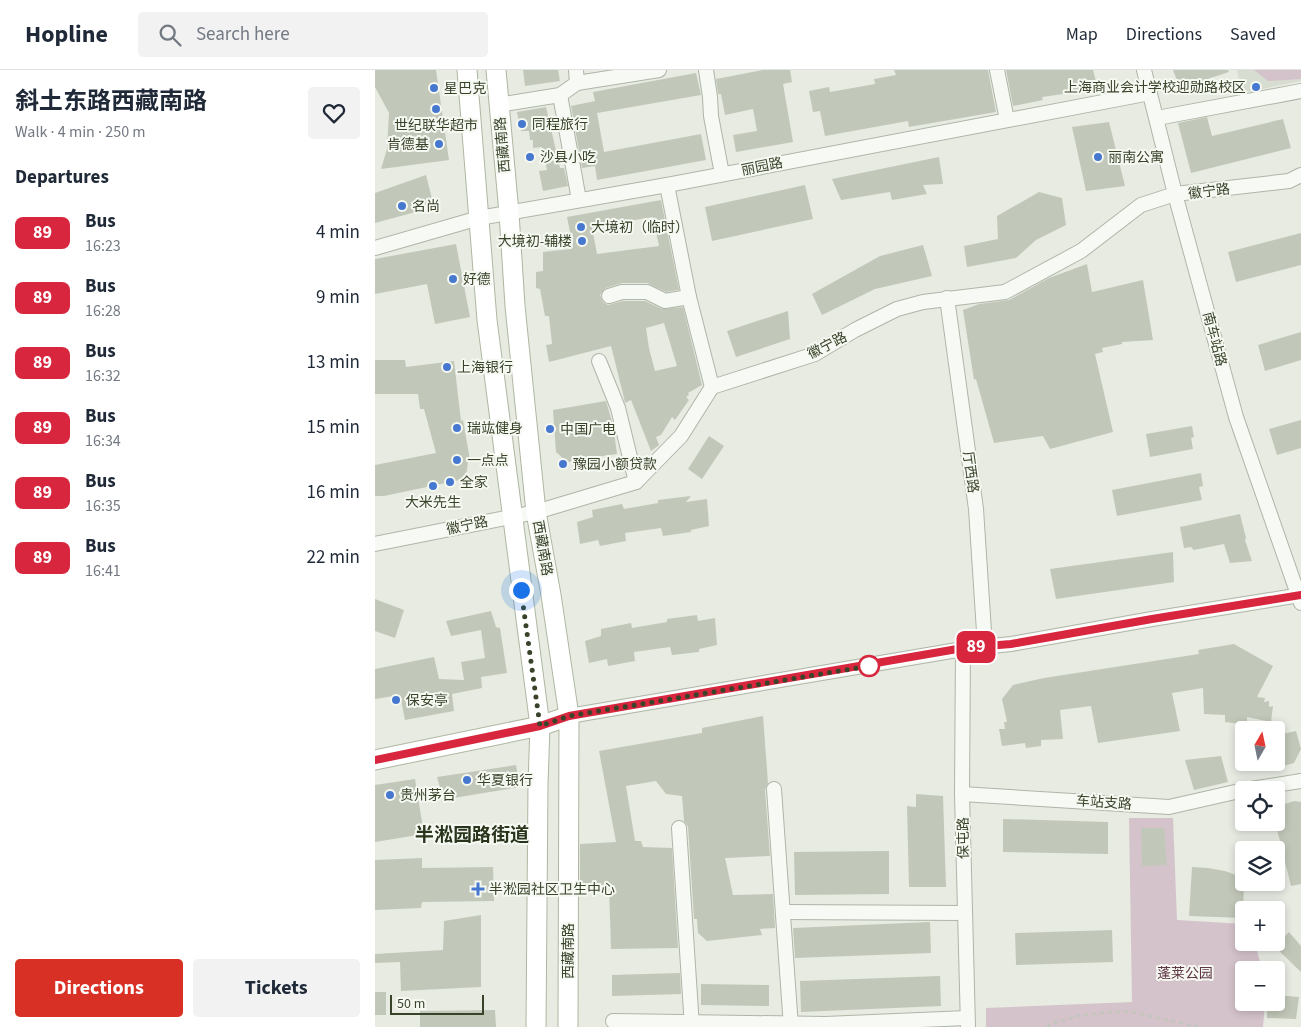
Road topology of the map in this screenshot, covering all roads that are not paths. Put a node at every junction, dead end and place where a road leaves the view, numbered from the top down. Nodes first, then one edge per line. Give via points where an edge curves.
1 (467, 70) edge
2 (496, 70) edge
3 (659, 70) edge
4 (706, 70) edge
5 (997, 70) edge
6 (1144, 70) edge
7 (576, 76) edge
8 (1301, 91) edge
9 (1150, 93) junction
10 (560, 95) junction
11 (498, 105) junction
12 (1157, 118) junction
13 (1007, 120) junction
14 (722, 174) junction
15 (1301, 175) edge
16 (667, 184) junction
17 (1175, 194) junction
18 (579, 200) junction
19 (509, 213) junction
20 (479, 218) junction
21 (375, 248) edge
22 (609, 296) dead end
23 (689, 298) junction
24 (947, 298) junction
25 (599, 361) dead end
26 (711, 387) junction
27 (636, 482) junction
28 (536, 512) junction
29 (511, 516) junction
30 (375, 544) edge
31 (1300, 598) edge
32 (985, 646) junction
33 (963, 648) junction
34 (569, 716) junction
35 (540, 726) junction
36 (375, 760) edge
37 (1301, 781) edge
38 (1285, 784) edge
39 (774, 789) dead end
40 (1235, 792) edge
41 (962, 794) junction
42 (679, 828) dead end
43 (783, 912) junction
44 (965, 914) junction
45 (613, 1022) dead end
46 (967, 1022) edge
47 (878, 1024) edge
48 (692, 1025) edge
49 (791, 1025) edge
50 (536, 1027) edge
51 (568, 1027) edge

1 - 20 main road, 西藏南路
2 - 11 main road, 西藏南路
3 - 7 street
4 - 14 street
5 - 13 street
6 - 9 street, 南车站路
7 - 10 street
8 - 12 street
9 - 12 street, 南车站路
9 - 13 street, 丽园路
10 - 11 street
10 - 18 street
11 - 19 main road, 西藏南路
12 - 17 street, 南车站路
13 - 14 street, 丽园路
14 - 16 street, 丽园路
15 - 17 street, 徽宁路 via 1289,181
16 - 18 street, 丽园路
16 - 23 street
17 - 24 street, 徽宁路 via 1141,205 1081,251 1005,292
17 - 31 street, 南车站路 via 1236,417
18 - 19 street, 丽园路
19 - 20 street, 丽园路
19 - 28 main road, 西藏南路
20 - 21 street, 丽园路
20 - 29 main road, 西藏南路 via 487,320
22 - 23 street via 622,292 647,292 665,301
23 - 26 street
24 - 26 street, 徽宁路 via 897,309 815,354
24 - 32 street, 厅西路 via 976,509
25 - 27 street via 618,408
26 - 27 street, 徽宁路 via 681,436
27 - 28 street, 徽宁路
28 - 29 street, 徽宁路
28 - 34 main road, 西藏南路
29 - 30 street, 徽宁路
29 - 35 main road, 西藏南路
31 - 32 street
32 - 33 street
33 - 34 street
33 - 41 street, 保屯路
34 - 35 main road
34 - 51 main road, 西藏南路
35 - 36 main road
35 - 50 main road, 西藏南路
37 - 38 street, 车站支路
39 - 43 street
40 - 41 street, 车站支路 via 1169,806
41 - 44 street, 保屯路
42 - 48 street
43 - 44 street
43 - 49 street
44 - 46 street, 保屯路
45 - 48 street
46 - 47 street
47 - 49 street
48 - 49 street

